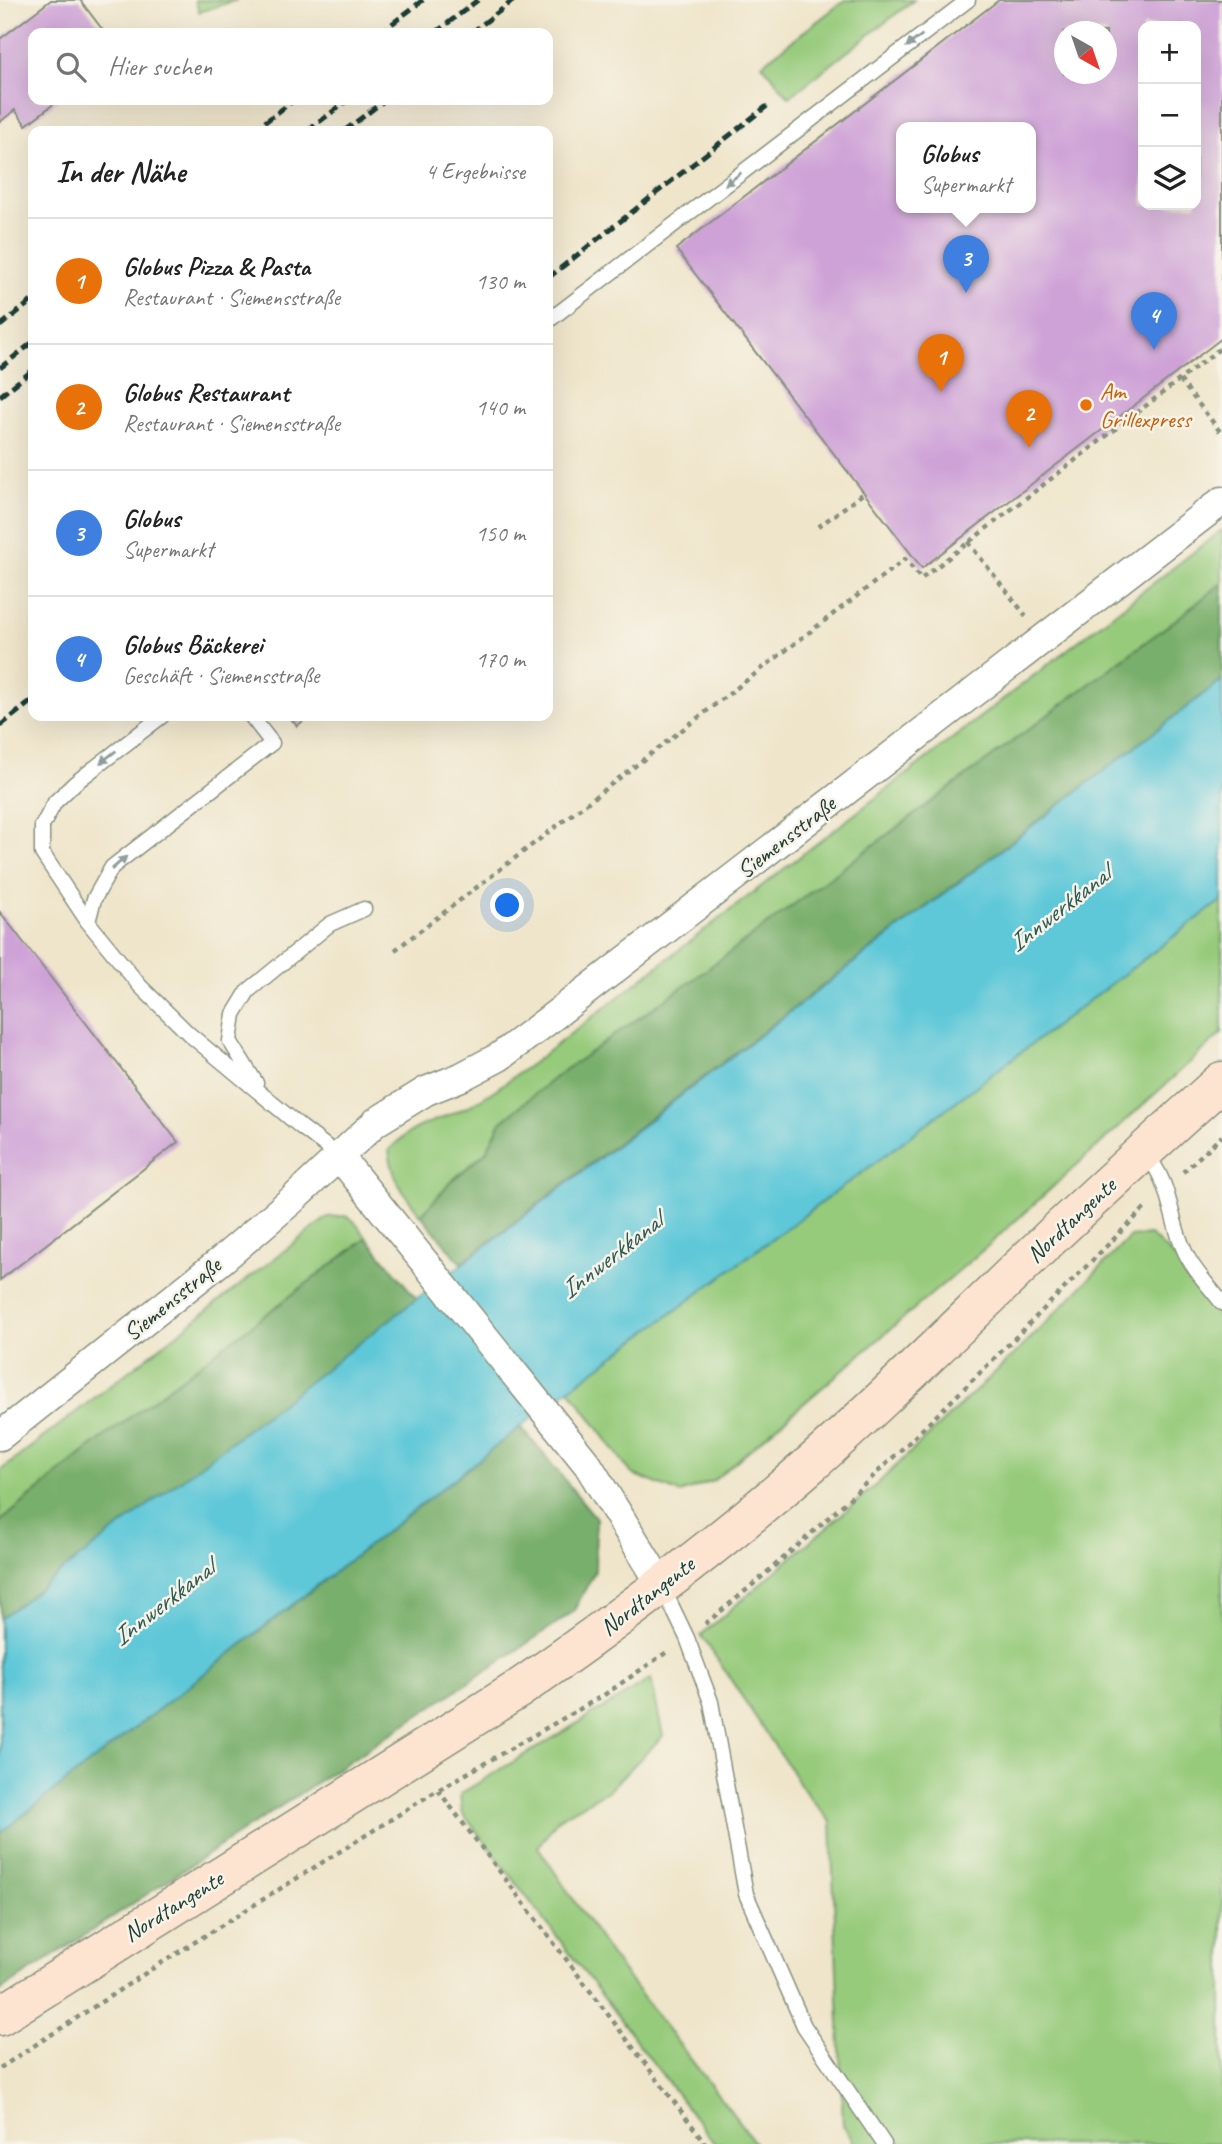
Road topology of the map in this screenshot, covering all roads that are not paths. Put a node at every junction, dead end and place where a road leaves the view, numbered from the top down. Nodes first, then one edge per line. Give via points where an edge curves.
1 (968, 0) edge
2 (553, 317) edge
3 (1222, 501) edge
4 (156, 721) edge
5 (255, 721) edge
6 (364, 909) dead end
7 (88, 922) junction
8 (1222, 1081) edge
9 (264, 1096) junction
10 (1144, 1152) junction
11 (340, 1156) junction
12 (1222, 1303) edge
13 (0, 1436) edge
14 (662, 1586) junction
15 (0, 2016) edge
16 (884, 2144) edge

1 -> 2 lane
3 - 11 street, Siemensstraße via 499,1057 398,1106
4 -> 7 lane via 75,783 54,803 42,826 42,853
7 -> 5 lane via 93,899 112,867 272,744
6 - 9 lane via 330,924 248,991 234,1014 230,1041
7 - 9 lane via 140,986
8 - 10 main road, Nordtangente
9 - 11 lane
10 - 12 lane via 1166,1186 1186,1256
10 - 14 main road, Nordtangente via 811,1464
11 - 13 street, Siemensstraße via 223,1259
11 - 14 street via 588,1465
14 - 15 main road, Nordtangente via 517,1690
14 - 16 lane via 711,1702 746,1894 804,2026

